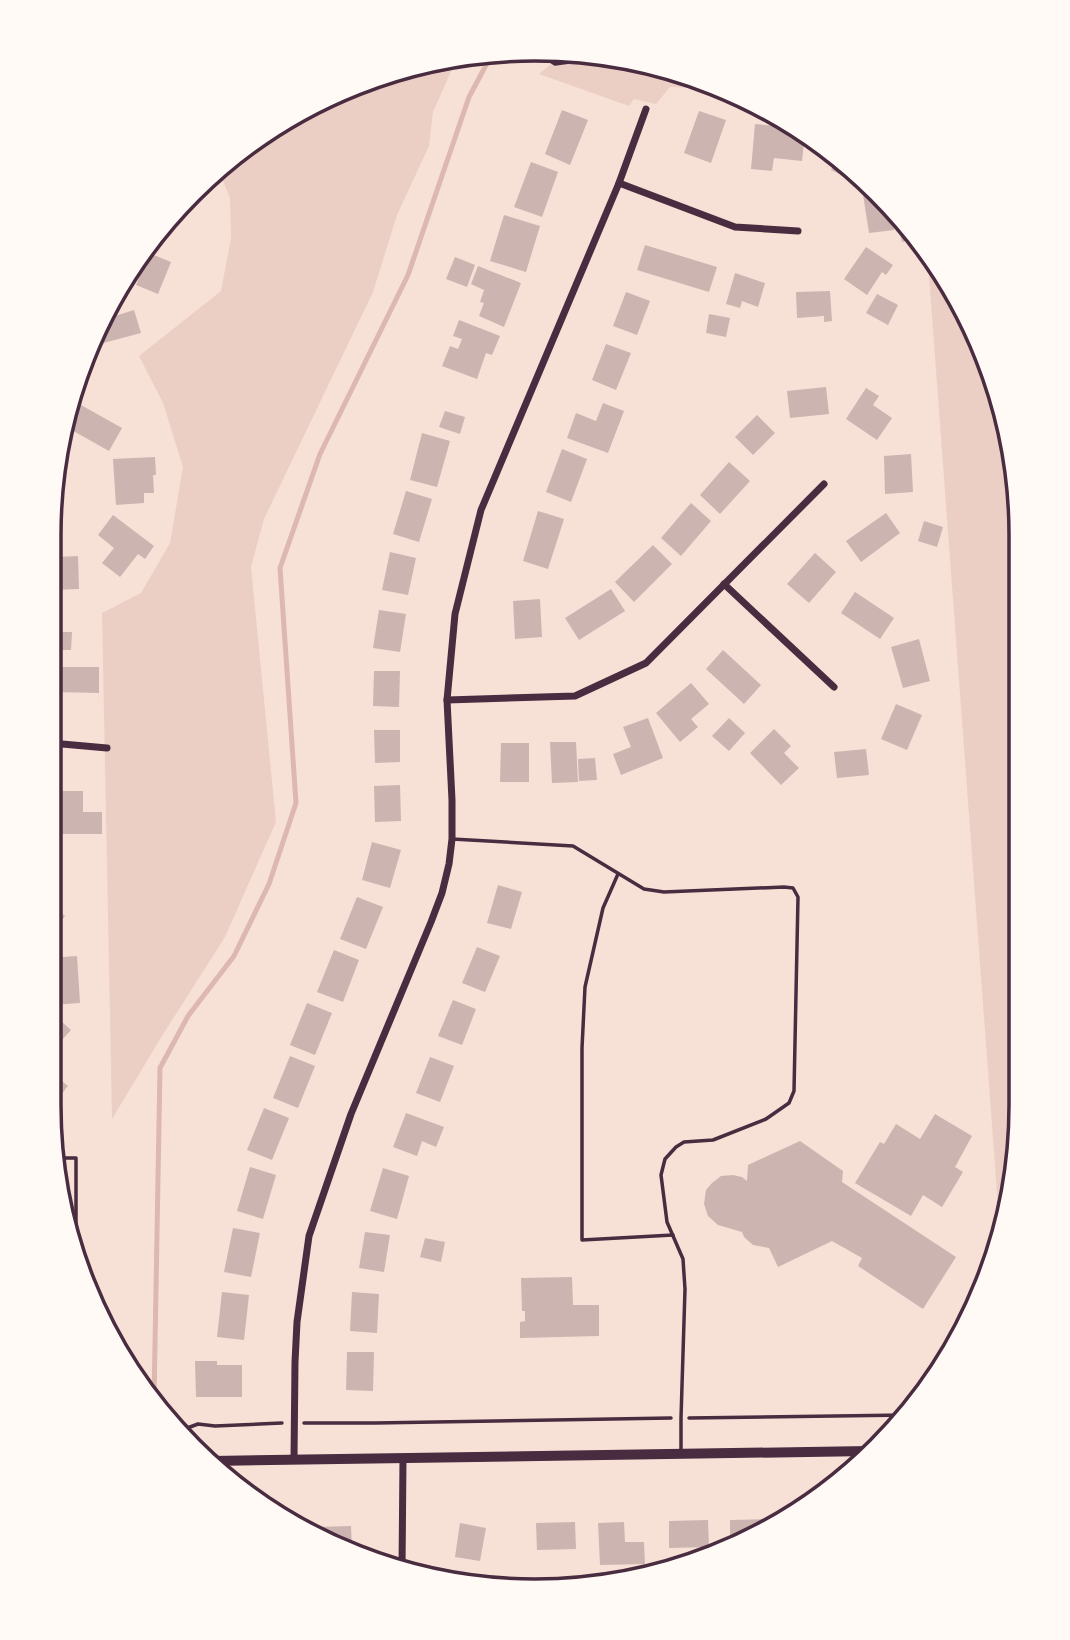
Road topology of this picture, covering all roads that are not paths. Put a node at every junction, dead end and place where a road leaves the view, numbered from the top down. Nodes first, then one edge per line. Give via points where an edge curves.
1 (646, 108) dead end
2 (619, 183) junction
3 (798, 231) dead end
4 (824, 484) dead end
5 (724, 584) junction
6 (834, 687) dead end
7 (447, 700) junction
8 (61, 744) edge
9 (107, 748) dead end
10 (452, 839) junction
11 (618, 874) junction
12 (64, 1158) edge
13 (76, 1224) edge
14 (673, 1236) junction
15 (858, 1451) edge
16 (681, 1453) junction
17 (403, 1458) junction
18 (294, 1459) junction
19 (223, 1461) edge
20 (402, 1560) edge

1 - 2 street
2 - 3 street via 735,227
2 - 7 street via 481,510 456,614
4 - 5 street
5 - 6 street
5 - 7 street via 646,663 575,696
7 - 10 street
8 - 9 street
10 - 11 lane via 573,846
10 - 18 street via 442,893 351,1114 309,1236 298,1322
11 - 14 lane via 603,908 585,987 583,1240
11 - 14 lane via 644,889 664,892 784,887 793,888 798,898 794,1091 789,1104 766,1119 713,1140 684,1142 665,1159 661,1175
12 - 13 lane via 76,1158
14 - 16 lane via 683,1259 684,1281
15 - 16 street
16 - 17 street
17 - 18 street
17 - 20 street
18 - 19 street

